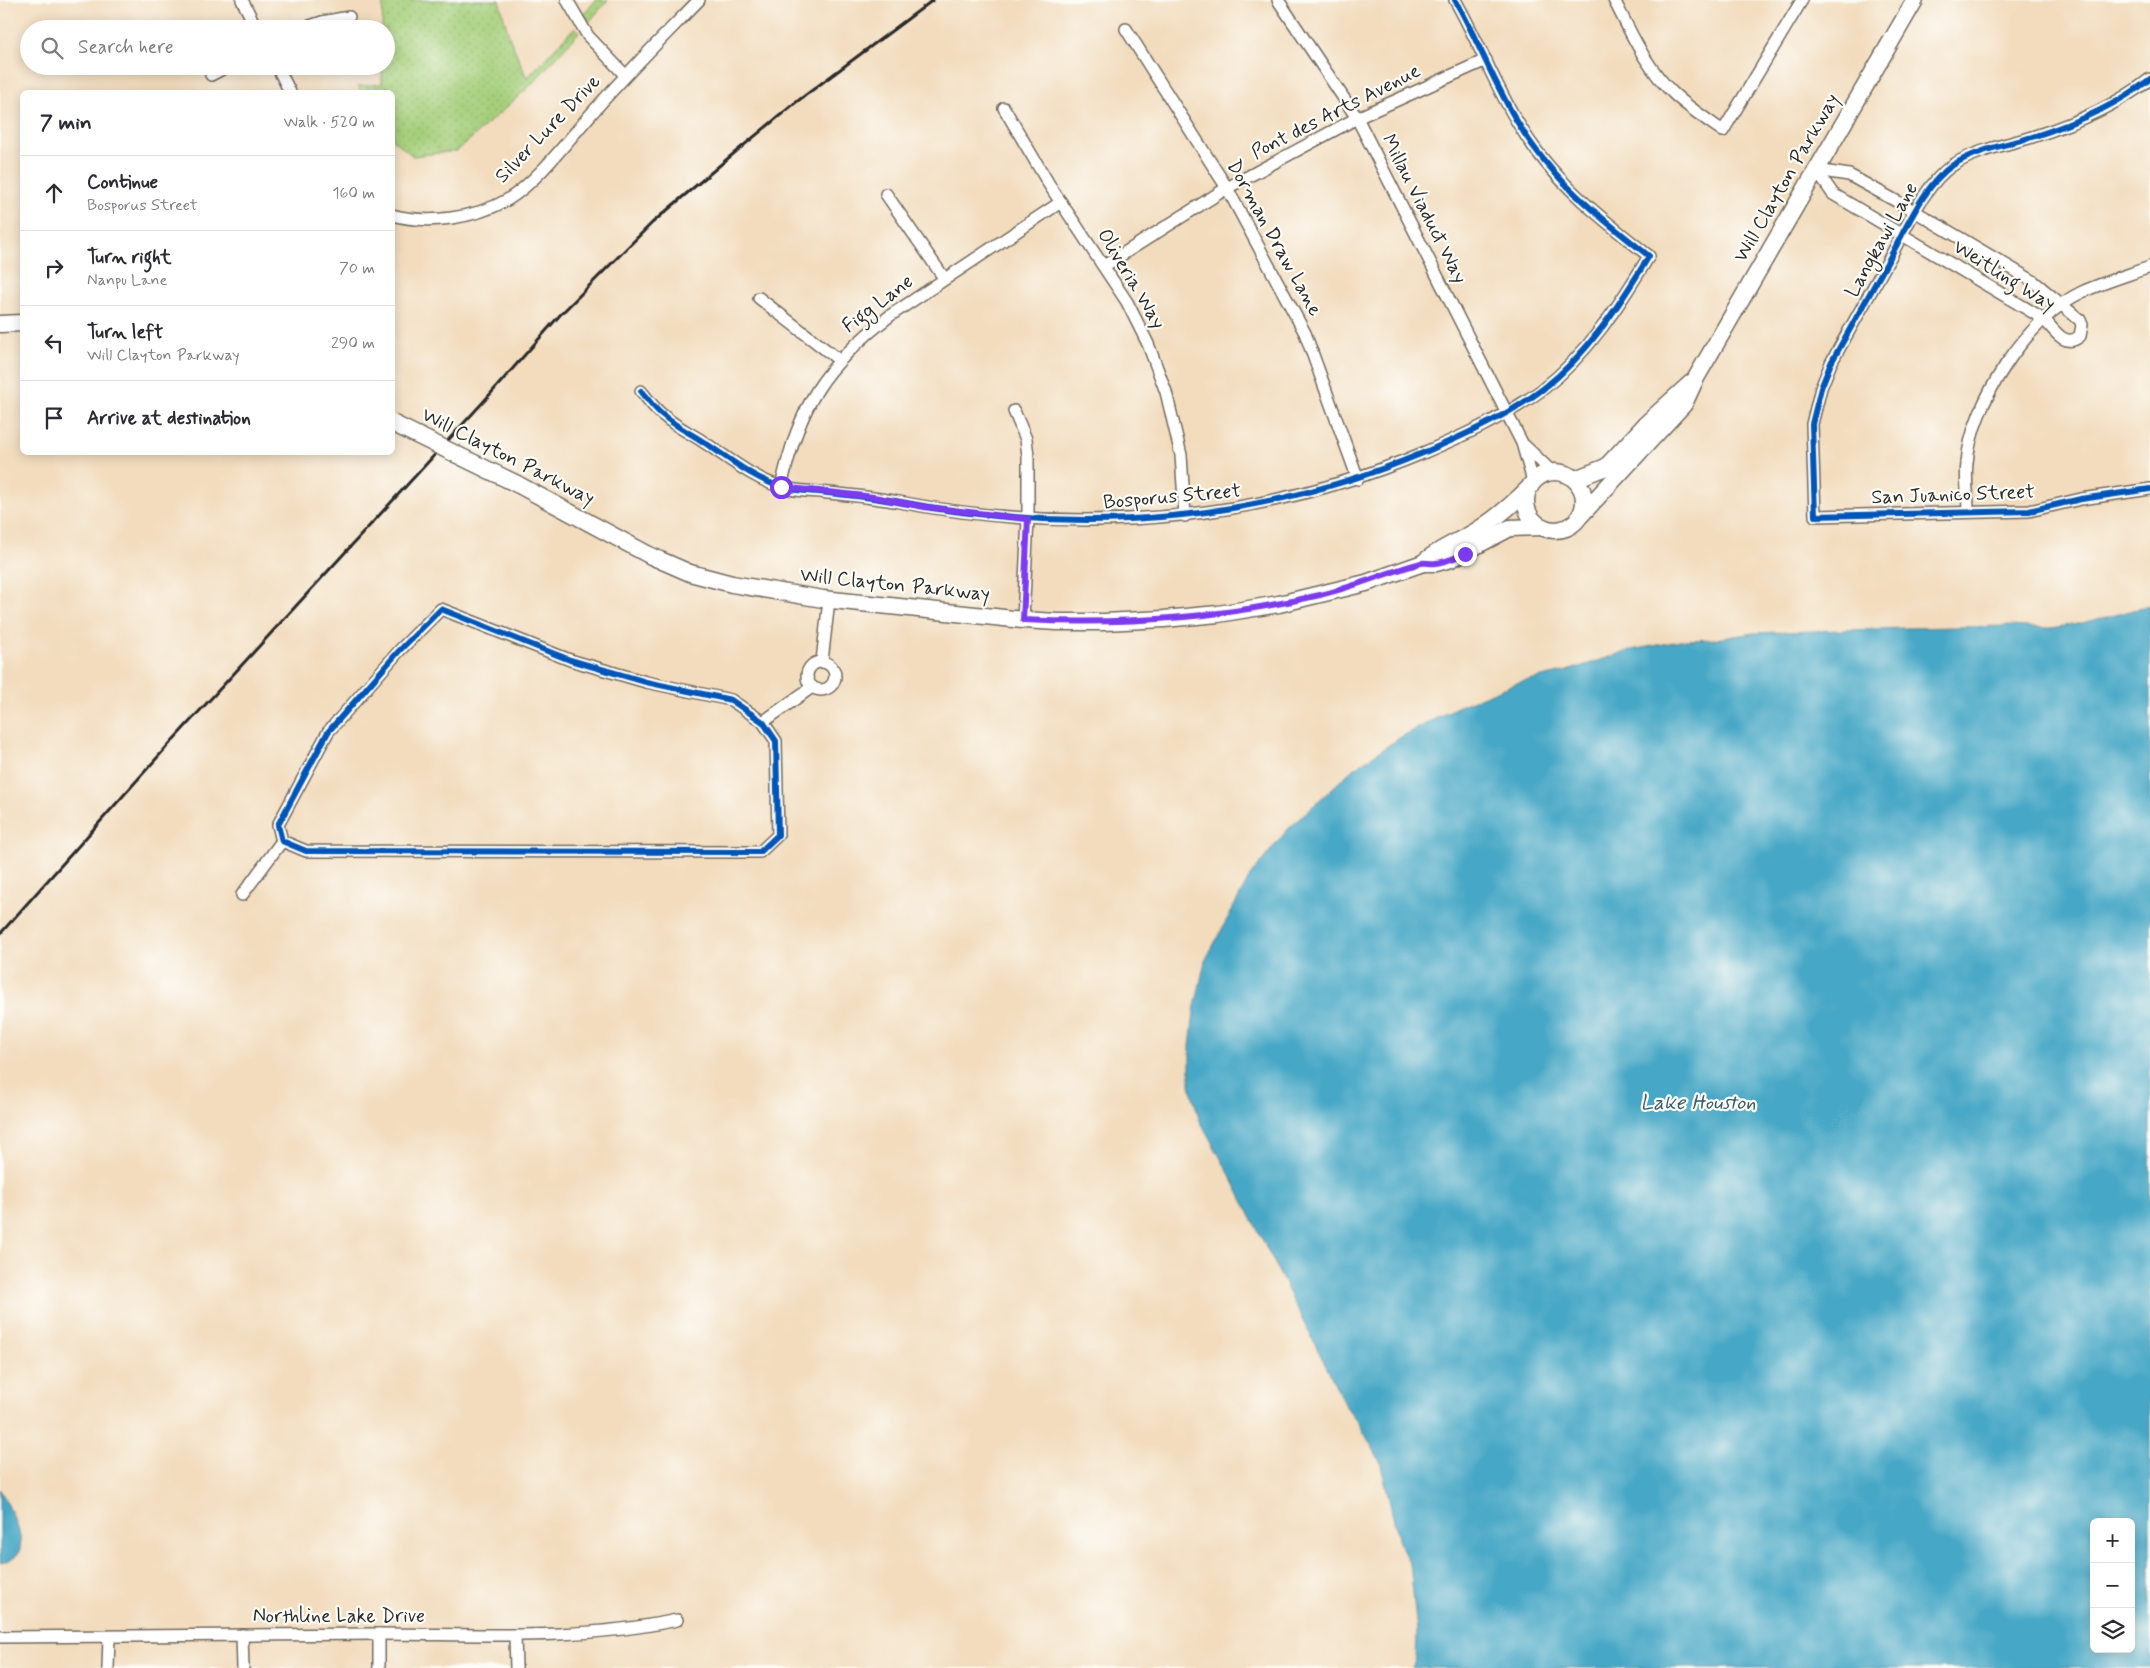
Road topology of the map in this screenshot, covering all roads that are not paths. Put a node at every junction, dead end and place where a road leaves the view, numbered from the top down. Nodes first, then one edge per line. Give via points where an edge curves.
1 (242, 0) edge
2 (567, 0) edge
3 (699, 0) edge
4 (1278, 0) edge
5 (1614, 0) edge
6 (1802, 0) edge
7 (1457, 1) edge
8 (1912, 1) edge
9 (349, 17) dead end
10 (252, 20) edge
11 (333, 20) edge
12 (1126, 29) dead end
13 (1486, 60) junction
14 (281, 75) edge
15 (625, 75) junction
16 (2148, 84) edge
17 (289, 90) edge
18 (1004, 108) dead end
19 (1357, 118) junction
20 (1816, 170) junction
21 (1227, 188) junction
22 (886, 194) dead end
23 (1060, 202) junction
24 (1916, 212) junction
25 (395, 215) edge
26 (1902, 236) junction
27 (1104, 266) junction
28 (2150, 267) edge
29 (944, 278) junction
30 (759, 298) dead end
31 (2062, 305) junction
32 (2044, 319) junction
33 (0, 324) edge
34 (20, 324) edge
35 (839, 360) junction
36 (1696, 378) junction
37 (641, 391) dead end
38 (1014, 411) dead end
39 (1506, 414) junction
40 (395, 424) edge
41 (1522, 443) junction
42 (1552, 472) junction
43 (1358, 479) junction
44 (1575, 479) junction
45 (1531, 484) junction
46 (781, 487) junction
47 (2150, 489) edge
48 (1968, 512) junction
49 (1581, 515) junction
50 (1185, 516) junction
51 (1815, 516) joint
52 (1028, 519) junction
53 (1543, 527) junction
54 (1423, 563) junction
55 (829, 600) junction
56 (1023, 620) junction
57 (822, 661) junction
58 (812, 687) junction
59 (763, 722) junction
60 (282, 841) junction
61 (242, 895) dead end
62 (677, 1620) dead end
63 (379, 1634) junction
64 (242, 1635) junction
65 (515, 1636) junction
66 (0, 1637) edge
67 (109, 1637) junction
68 (108, 1668) edge
69 (243, 1668) edge
70 (379, 1668) edge
71 (516, 1668) edge

1 - 10 street
2 - 15 street via 588,36
3 - 15 street, Silver Lure Drive
4 - 19 street, Millau Viaduct Way
5 - 6 street via 1637,46 1658,76 1683,102 1723,131
7 - 13 street
8 - 20 street, Will Clayton Parkway
9 - 11 street
12 - 21 street, Dorman Draw Lane
13 - 19 street, Pont des Arts Avenue
13 - 39 street, Bosporus Street via 1518,124 1548,166 1581,200 1649,256 1626,294 1576,360
14 - 17 street
15 - 25 street, Silver Lure Drive via 533,179 509,199 463,216 430,219
16 - 24 street, Langkawi Lane via 2059,128 1954,164 1932,184
18 - 23 street, Oliveria Way
19 - 21 street, Pont des Arts Avenue
19 - 39 street, Millau Viaduct Way
20 - 24 street, Weitling Way via 1849,175
20 - 26 street, Weitling Way via 1833,194
20 - 36 street, Will Clayton Parkway
21 - 27 street, Pont des Arts Avenue
21 - 43 street, Dorman Draw Lane via 1305,333
22 - 29 street
23 - 27 street, Oliveria Way
23 - 29 street, Figg Lane
24 - 26 street, Langkawi Lane
24 - 31 street, Weitling Way via 2033,281
26 - 32 street, Weitling Way
26 - 51 street, Langkawi Lane via 1831,363 1821,388 1812,424
27 - 50 street, Oliveria Way via 1140,327 1166,392 1181,455
28 - 31 street via 2081,292
29 - 35 street, Figg Lane via 870,331
30 - 35 street
31 - 32 street
31 - 32 street, Weitling Way via 2082,325 2076,340 2065,340
32 - 48 street via 2024,338 2003,368 1974,426 1967,462
33 - 34 street
35 - 46 street, Figg Lane via 813,395 788,457
36 - 44 street, Will Clayton Parkway via 1606,467
36 - 49 street, Will Clayton Parkway via 1684,404
37 - 46 street, Bosporus Street via 663,416 755,475
38 - 52 street via 1026,438
39 - 41 street, Millau Viaduct Way
39 - 43 street, Bosporus Street via 1458,438
40 - 55 street, Will Clayton Parkway, bridge via 690,573 766,591
41 - 42 street, Millau Viaduct Way
41 - 45 street, Millau Viaduct Way
42 - 44 street via 1562,472
42 - 45 street
43 - 50 street, Bosporus Street via 1260,504
44 - 49 street via 1584,498
45 - 53 street via 1526,502 1528,510 1532,519
45 - 54 street, Will Clayton Parkway via 1515,502 1487,524 1431,555
46 - 52 street, Bosporus Street
47 - 48 street, San Juanico Street via 2081,499 2029,511
48 - 51 street, San Juanico Street
49 - 53 street via 1568,527 1559,530
50 - 52 street, Bosporus Street via 1111,521
52 - 56 street
53 - 54 street, Will Clayton Parkway via 1510,528 1451,559
54 - 56 street, Will Clayton Parkway via 1322,595 1218,614 1104,622
55 - 56 street, Will Clayton Parkway
55 - 57 street
57 - 58 street via 807,671 807,680
57 - 58 street via 834,669 835,679 826,690
58 - 59 street
59 - 60 street via 776,741 778,835 760,852 306,851
59 - 60 street via 730,700 646,682 570,660 441,609 399,651 328,732 278,825
60 - 61 street
62 - 65 street, Northline Lake Drive via 631,1629
63 - 64 street, Northline Lake Drive
63 - 65 street, Northline Lake Drive
63 - 70 street
64 - 67 street, Northline Lake Drive
64 - 69 street
65 - 71 street
66 - 67 street, Northline Lake Drive
67 - 68 street

